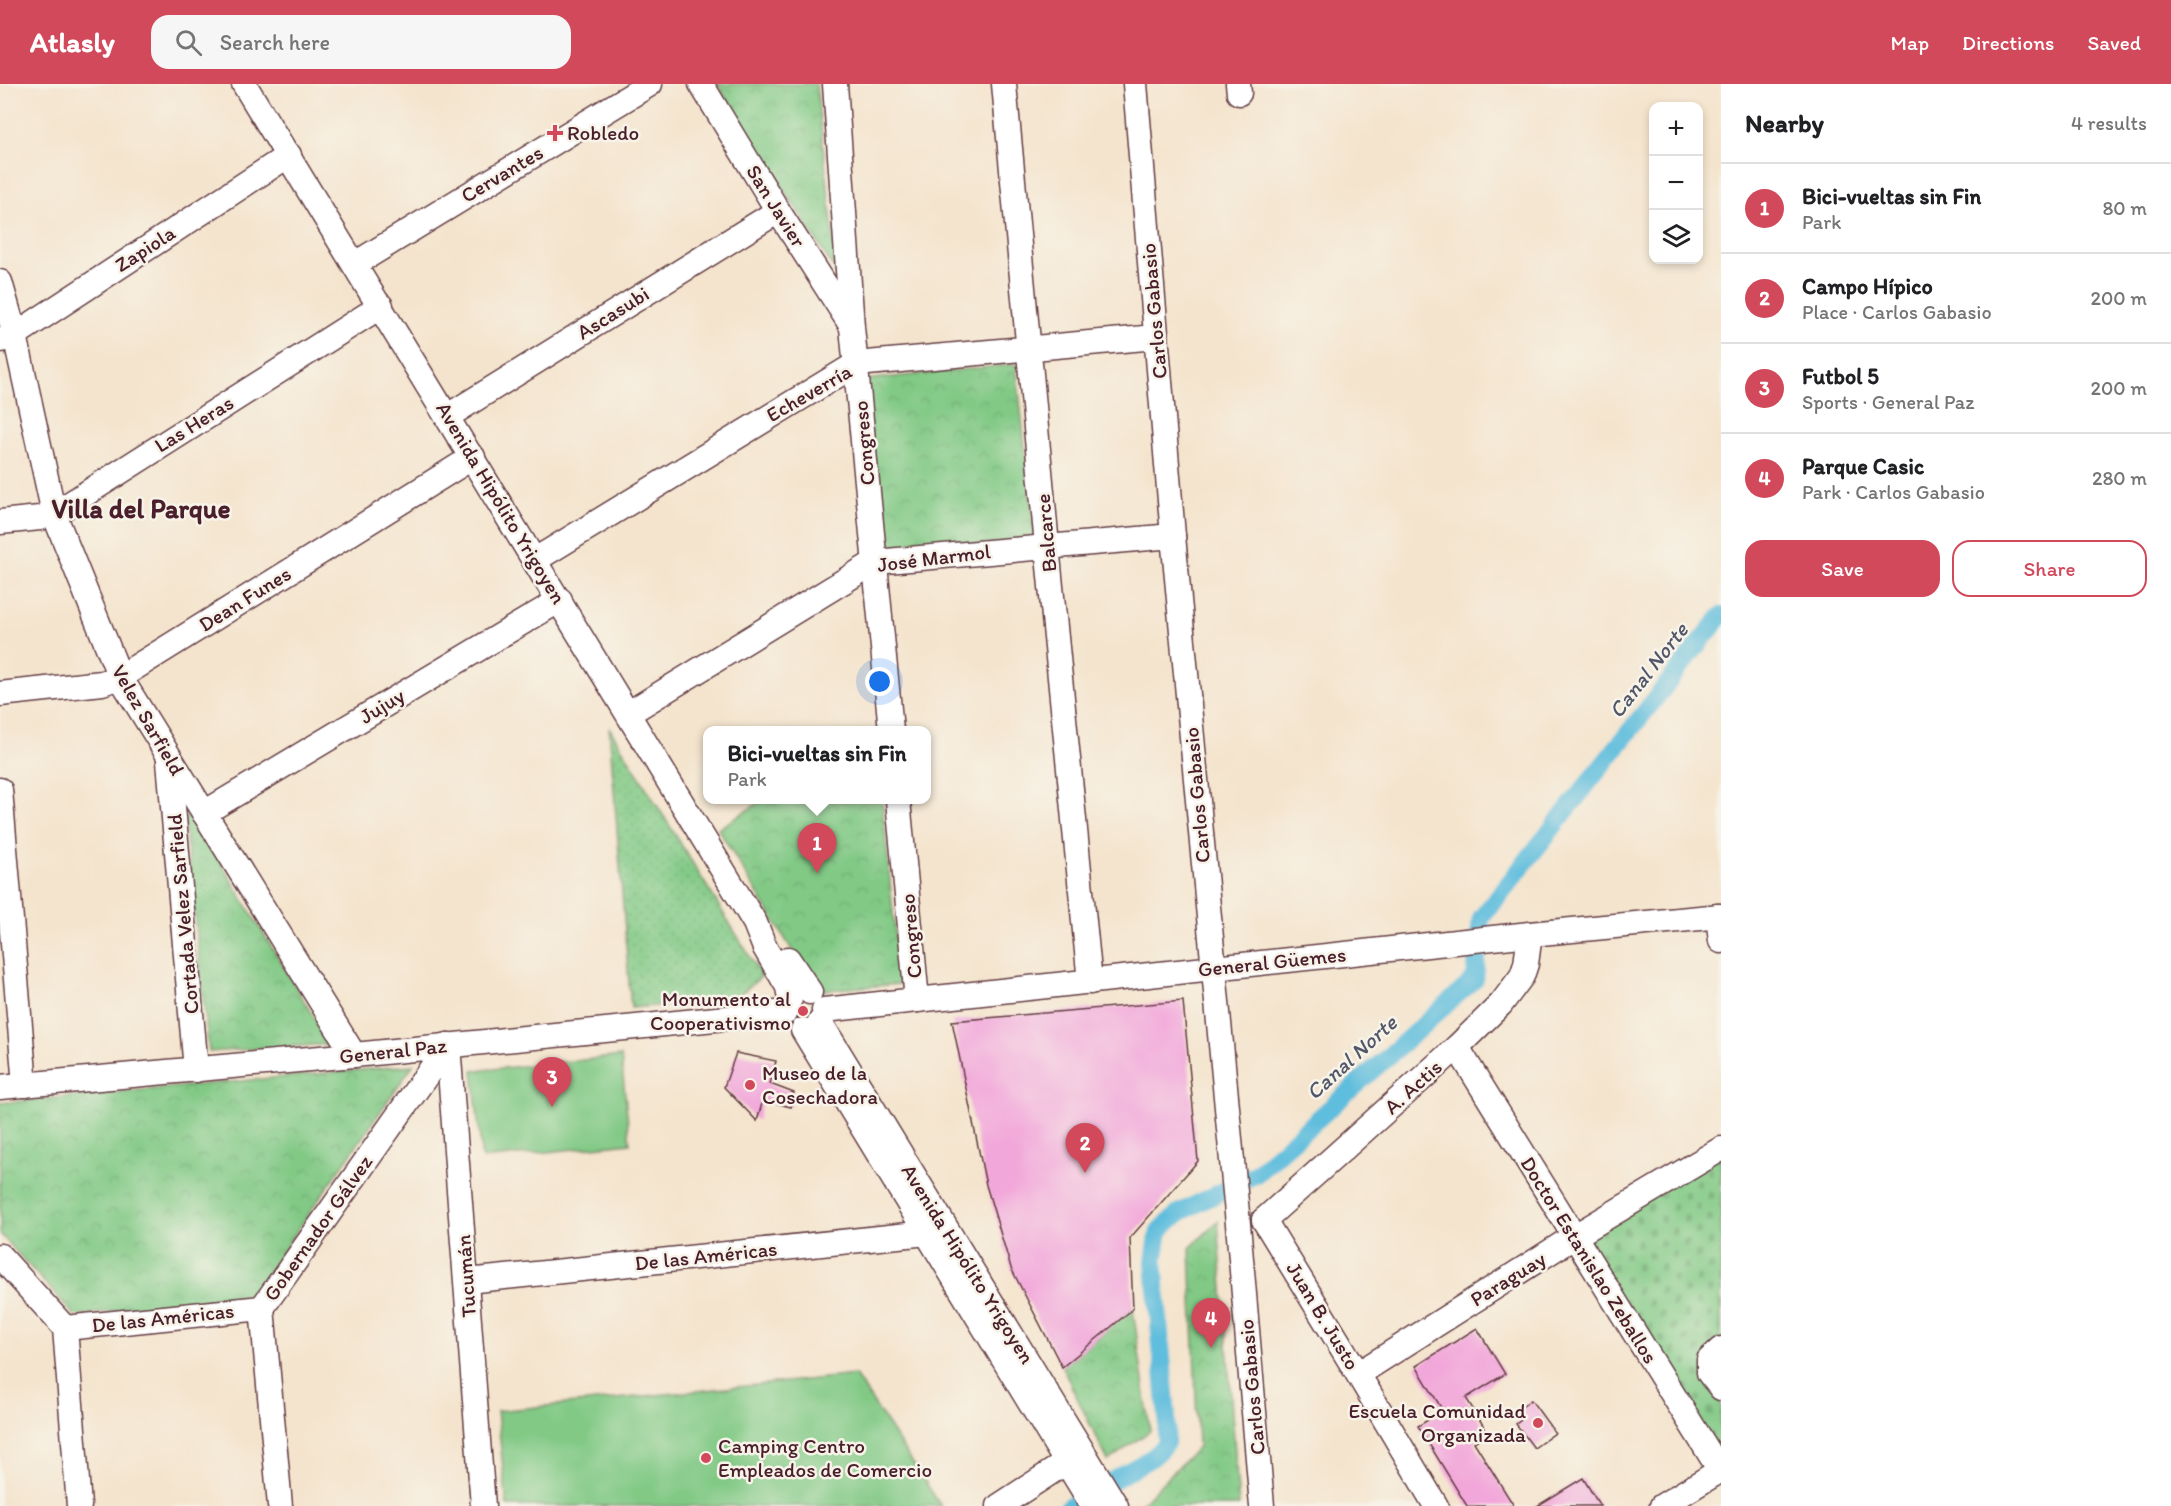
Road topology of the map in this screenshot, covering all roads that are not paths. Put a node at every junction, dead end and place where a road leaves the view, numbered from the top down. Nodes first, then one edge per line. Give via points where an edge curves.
1 (244, 84) edge
2 (650, 84) edge
3 (700, 84) edge
4 (835, 84) edge
5 (1004, 84) edge
6 (1135, 84) edge
7 (289, 155) junction
8 (778, 211) junction
9 (355, 264) junction
10 (0, 282) edge
11 (381, 306) junction
12 (852, 327) junction
13 (8, 337) edge
14 (1156, 337) junction
15 (1028, 347) junction
16 (856, 364) junction
17 (448, 416) junction
18 (473, 457) junction
19 (54, 513) junction
20 (0, 522) edge
21 (1173, 536) junction
22 (1047, 546) junction
23 (535, 560) junction
24 (875, 561) junction
25 (561, 600) junction
26 (120, 677) junction
27 (0, 694) edge
28 (628, 713) junction
29 (891, 726) edge
30 (169, 758) junction
31 (0, 790) edge
32 (898, 804) edge
33 (204, 813) junction
34 (1719, 916) edge
35 (1530, 934) junction
36 (1721, 941) edge
37 (1214, 969) junction
38 (1090, 982) junction
39 (917, 1000) junction
40 (805, 1011) junction
41 (448, 1045) junction
42 (1457, 1047) junction
43 (354, 1055) junction
44 (196, 1070) junction
45 (25, 1085) junction
46 (0, 1087) edge
47 (1721, 1149) edge
48 (1238, 1218) junction
49 (1264, 1220) junction
50 (935, 1228) junction
51 (1575, 1236) junction
52 (0, 1256) edge
53 (467, 1281) junction
54 (262, 1308) junction
55 (65, 1328) junction
56 (1721, 1349) edge
57 (1358, 1374) junction
58 (1721, 1388) edge
59 (1080, 1466) junction
60 (1721, 1471) edge
61 (1108, 1505) edge
62 (79, 1506) edge
63 (280, 1506) edge
64 (483, 1506) edge
65 (999, 1506) edge
66 (1262, 1506) edge
67 (1436, 1506) edge
68 (1662, 1506) edge

1 - 7 street, Avenida Hipólito Yrigoyen
2 - 9 street, Cervantes
3 - 8 street, San Javier
4 - 12 street, Congreso
5 - 15 street, Balcarce
6 - 14 street, Carlos Gabasio
7 - 9 street, Avenida Hipólito Yrigoyen
7 - 13 street, Zapiola
8 - 12 street, San Javier
8 - 17 street, Ascasubi
9 - 11 street, Avenida Hipólito Yrigoyen
10 - 13 street, Velez Sarfield
11 - 17 street, Avenida Hipólito Yrigoyen
11 - 19 street, Las Heras
12 - 16 street, Congreso
13 - 19 street, Velez Sarfield
14 - 15 street, Echeverría
14 - 21 street, Carlos Gabasio
15 - 16 street, Echeverría
15 - 22 street, Balcarce
16 - 23 street, Echeverría
16 - 24 street, Congreso
17 - 18 street, Avenida Hipólito Yrigoyen
18 - 23 street, Avenida Hipólito Yrigoyen
18 - 26 street, Dean Funes
19 - 20 street, Las Heras
19 - 26 street, Velez Sarfield
21 - 22 street, José Marmol
21 - 37 street, Carlos Gabasio
22 - 24 street, José Marmol
22 - 38 street, Balcarce
23 - 25 street, Avenida Hipólito Yrigoyen
24 - 28 street, José Marmol
24 - 29 street, Congreso
25 - 28 street, Avenida Hipólito Yrigoyen
25 - 33 street, Jujuy
26 - 27 street, Dean Funes via 102,683
26 - 30 street, Velez Sarfield
28 - 40 street, Avenida Hipólito Yrigoyen via 755,922 776,938 798,976
30 - 33 street, Velez Sarfield
30 - 44 street, Cortada Velez Sarfield
31 - 45 street
32 - 39 street, Congreso
33 - 43 street, Velez Sarfield
34 - 35 street, General Güemes
34 - 36 street
35 - 37 street, General Güemes
35 - 42 street, A. Actis via 1522,976 1501,1004
37 - 38 street, General Güemes
37 - 48 street, Carlos Gabasio
38 - 39 street, General Güemes
39 - 40 street, General Güemes
40 - 41 street, General Paz
40 - 50 street, Avenida Hipólito Yrigoyen
41 - 43 street, General Paz
41 - 53 street, Tucumán
41 - 54 street, Gobernador Gálvez
42 - 49 street, A. Actis
42 - 51 street, Doctor Estanislao Zeballos
43 - 44 street, General Paz
44 - 45 street, General Paz
45 - 46 street, General Paz
47 - 51 street, Paraguay
48 - 49 street
48 - 66 street, Carlos Gabasio
49 - 57 street, Juan B. Justo
50 - 53 street, De las Américas
50 - 59 street, Avenida Hipólito Yrigoyen
51 - 57 street, Paraguay
51 - 60 street, Doctor Estanislao Zeballos
52 - 55 street
53 - 64 street, Tucumán
54 - 55 street, De las Américas
54 - 63 street, Gobernador Gálvez
55 - 62 street
56 - 58 street via 1709,1360 1709,1373
57 - 67 street, Juan B. Justo
59 - 61 street, Avenida Hipólito Yrigoyen
59 - 65 street
60 - 68 street

